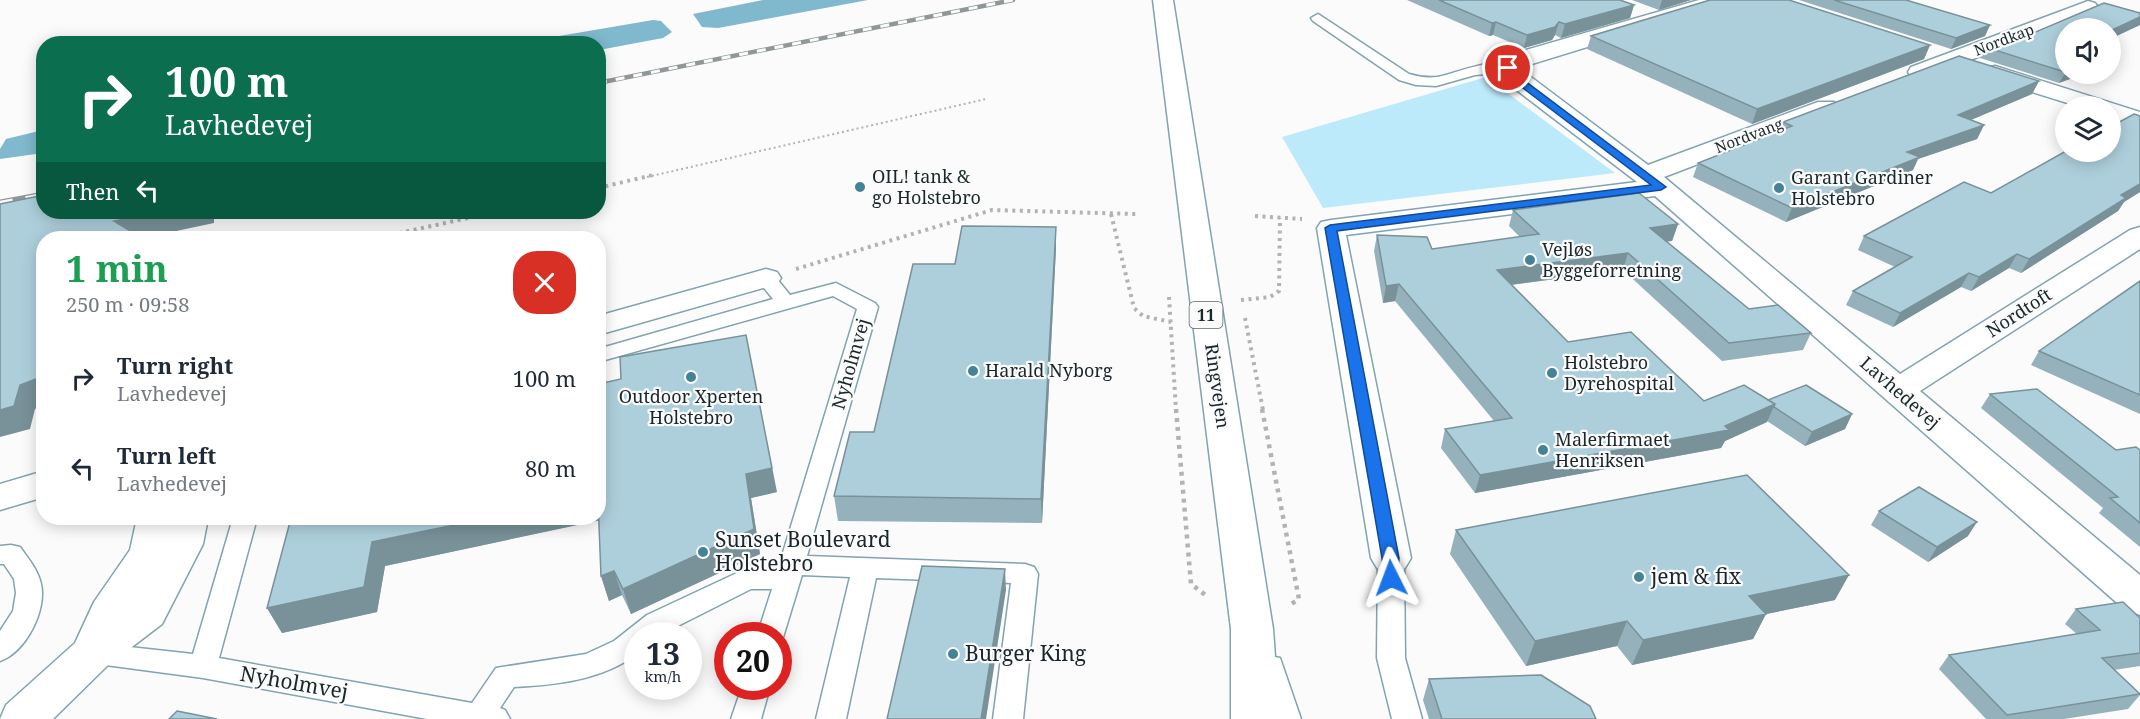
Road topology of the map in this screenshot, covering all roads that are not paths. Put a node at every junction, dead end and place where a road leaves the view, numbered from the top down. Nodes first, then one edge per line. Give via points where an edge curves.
1 (1163, 0) edge
2 (1720, 0) edge
3 (1628, 8) edge
4 (2088, 8) edge
5 (1318, 18) dead end
6 (1660, 19) junction
7 (1919, 48) edge
8 (1953, 59) junction
9 (1510, 64) junction
10 (1898, 80) edge
11 (2068, 96) edge
12 (1843, 100) edge
13 (2121, 114) edge
14 (2140, 120) edge
15 (1653, 181) junction
16 (2140, 236) edge
17 (766, 278) joint
18 (785, 302) junction
19 (606, 324) edge
20 (606, 355) edge
21 (1897, 391) junction
22 (36, 486) edge
23 (0, 496) edge
24 (155, 525) edge
25 (187, 525) edge
26 (243, 525) edge
27 (0, 555) edge
28 (1391, 558) joint
29 (866, 568) junction
30 (790, 572) junction
31 (2140, 599) edge
32 (657, 622) edge
33 (775, 622) edge
34 (1252, 629) junction
35 (624, 649) edge
36 (0, 650) edge
37 (92, 654) junction
38 (203, 667) junction
39 (752, 700) edge
40 (487, 718) edge
41 (22, 719) edge
42 (746, 719) edge
43 (831, 719) edge
44 (1008, 719) edge
45 (1254, 719) edge
46 (1278, 719) edge
47 (1407, 719) edge

1 - 34 street, Ringvejen / 11
2 - 6 street
3 - 6 street
4 - 8 street, Nordkap
5 - 9 lane via 1416,82 1430,84
6 - 9 street
7 - 8 street, Nordkap
8 - 10 street
8 - 11 street, Nordkap
9 - 15 street, Lavhedevej via 1514,77
12 - 15 street, Nordvang
13 - 14 street
15 - 21 street, Lavhedevej
15 - 28 street via 1330,228
16 - 21 street, Nordtoft
17 - 18 lane
17 - 19 street
18 - 20 lane
18 - 30 lane, Nyholmvej via 836,289 868,307
21 - 31 street, Lavhedevej
22 - 23 street
24 - 37 street via 150,553 109,614
25 - 37 street via 183,544 147,612
26 - 38 lane
27 - 36 lane via 11,554 28,581 29,607
28 - 47 lane via 1390,658
29 - 30 lane
29 - 43 lane
29 - 44 lane via 1025,574
30 - 32 lane via 748,579
30 - 33 lane, Nyholmvej
34 - 45 street, Ringvejen / 11
34 - 46 street, Ringvejen / 11
35 - 40 lane via 594,664 551,675 506,676
37 - 38 lane, Nyholmvej
37 - 41 street
38 - 40 lane, Nyholmvej
39 - 42 lane

